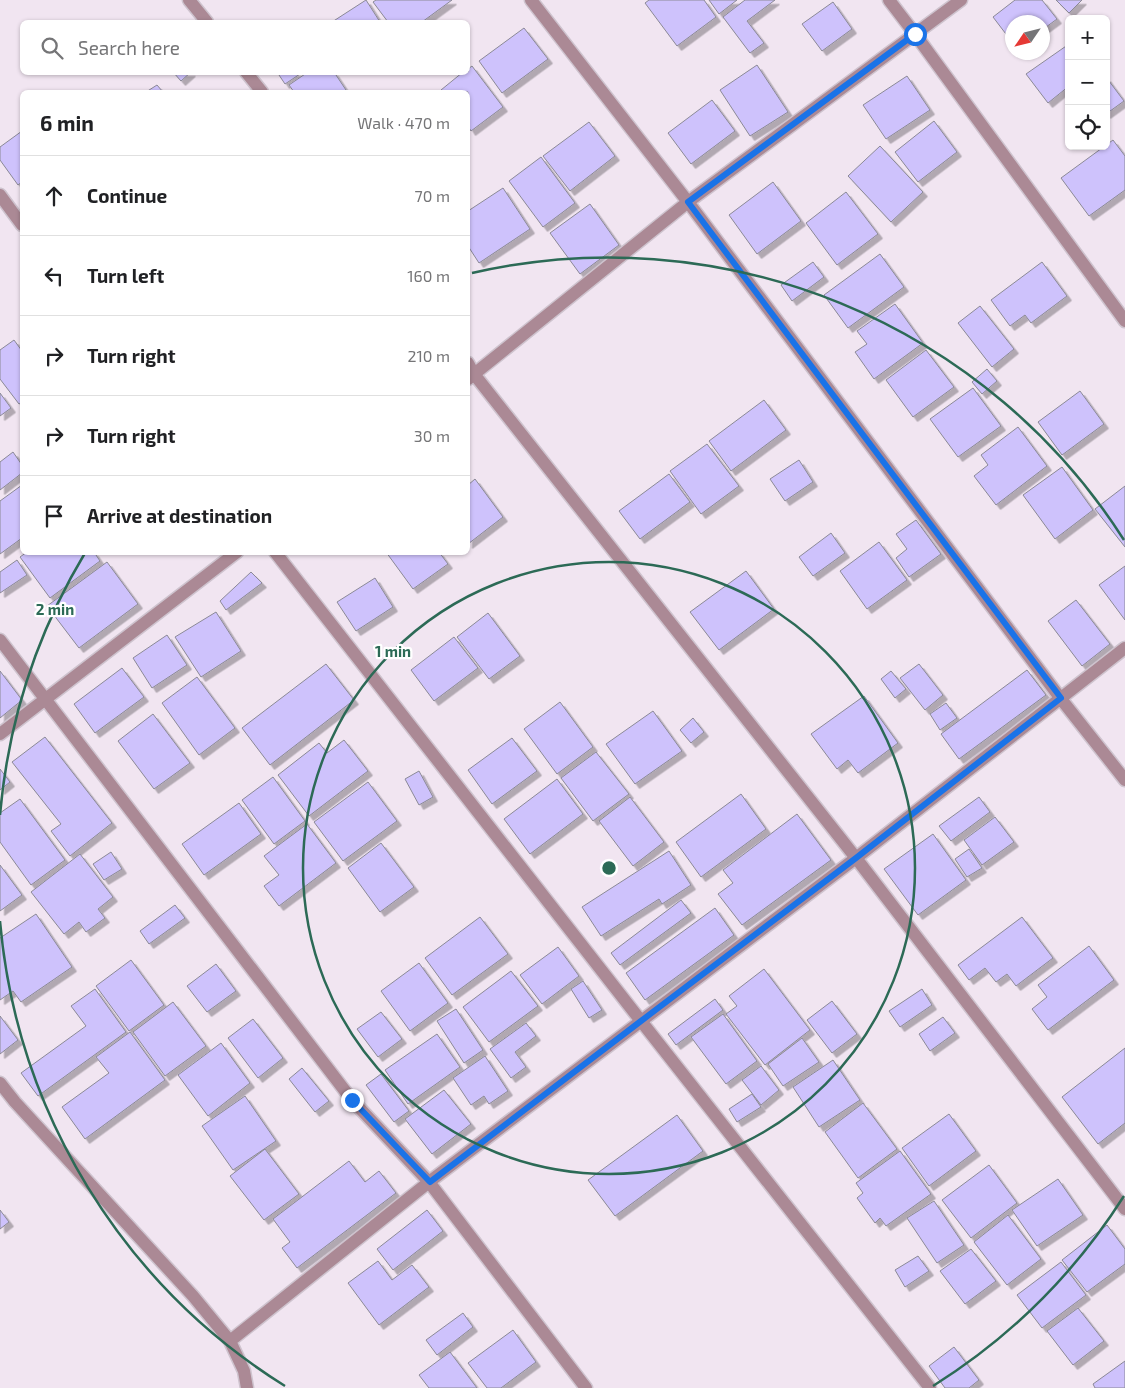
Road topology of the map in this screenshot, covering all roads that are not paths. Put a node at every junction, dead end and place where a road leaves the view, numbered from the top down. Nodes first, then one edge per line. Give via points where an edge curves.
1 (189, 0) edge
2 (531, 0) edge
3 (889, 0) edge
4 (961, 0) edge
5 (205, 20) edge
6 (915, 34) junction
7 (248, 75) edge
8 (260, 90) edge
9 (0, 196) edge
10 (688, 202) junction
11 (20, 222) edge
12 (1125, 321) edge
13 (470, 372) edge
14 (233, 555) edge
15 (277, 555) edge
16 (0, 640) edge
17 (1125, 648) edge
18 (1061, 698) junction
19 (45, 699) junction
20 (0, 734) edge
21 (1125, 780) edge
22 (856, 858) junction
23 (641, 1021) junction
24 (0, 1083) edge
25 (430, 1182) junction
26 (1125, 1209) edge
27 (230, 1341) junction
28 (247, 1388) edge
29 (586, 1388) edge
30 (930, 1388) edge

1 - 5 street
2 - 10 street
3 - 6 street
4 - 6 street
6 - 10 street
6 - 12 street
7 - 8 street
9 - 11 street
10 - 13 street
10 - 18 street
13 - 22 street
14 - 19 street
15 - 23 street
16 - 19 street
17 - 18 street
18 - 21 street
18 - 22 street
19 - 20 street
19 - 25 street via 352,1100
22 - 23 street
22 - 26 street
23 - 25 street
23 - 30 street
24 - 27 street
25 - 27 street
25 - 29 street
27 - 28 street via 244,1371

